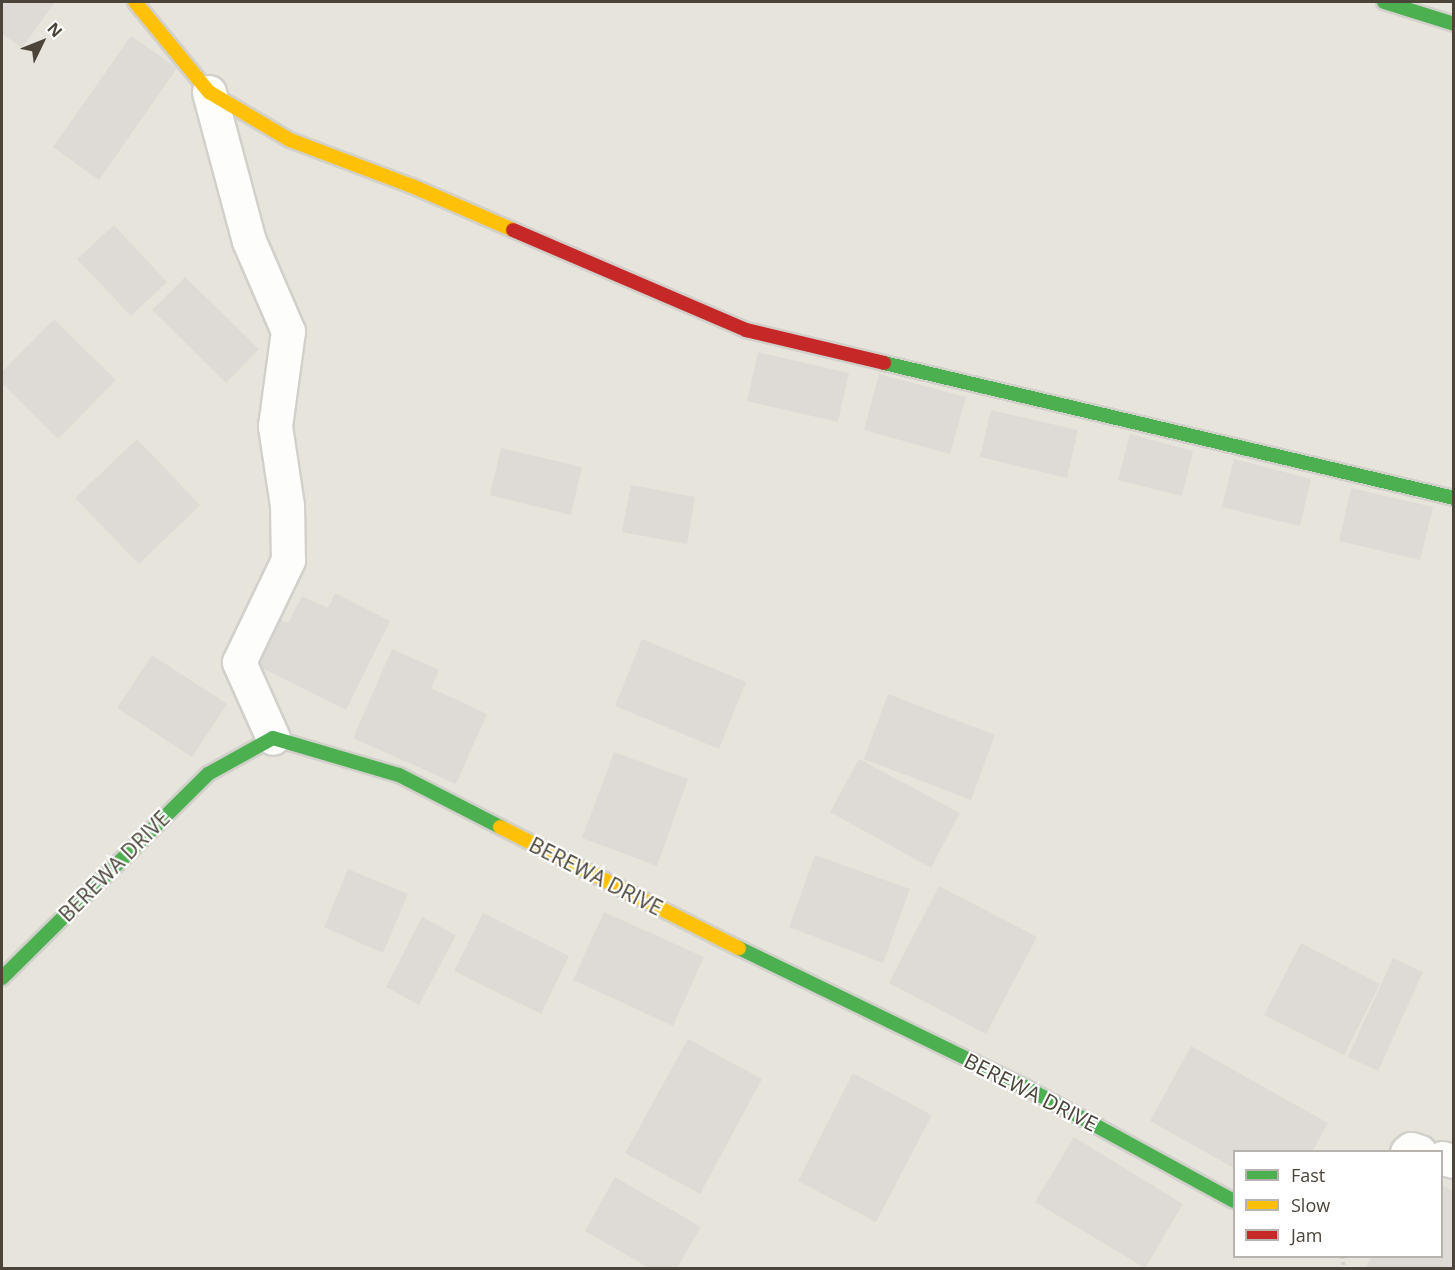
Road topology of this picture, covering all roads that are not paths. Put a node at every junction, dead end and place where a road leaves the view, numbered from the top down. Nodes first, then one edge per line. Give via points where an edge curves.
1 (135, 2) edge
2 (1384, 2) edge
3 (1454, 24) edge
4 (209, 92) junction
5 (1454, 498) edge
6 (273, 738) junction
7 (2, 978) edge
8 (1233, 1200) edge

1 - 4 street
2 - 3 street
4 - 5 street via 290,140 412,186 746,330
4 - 6 street via 249,241 288,331 275,426 287,505 288,560 239,662
6 - 7 street, BEREWA DRIVE via 207,774
6 - 8 street, BEREWA DRIVE via 399,775 697,927 1025,1087

